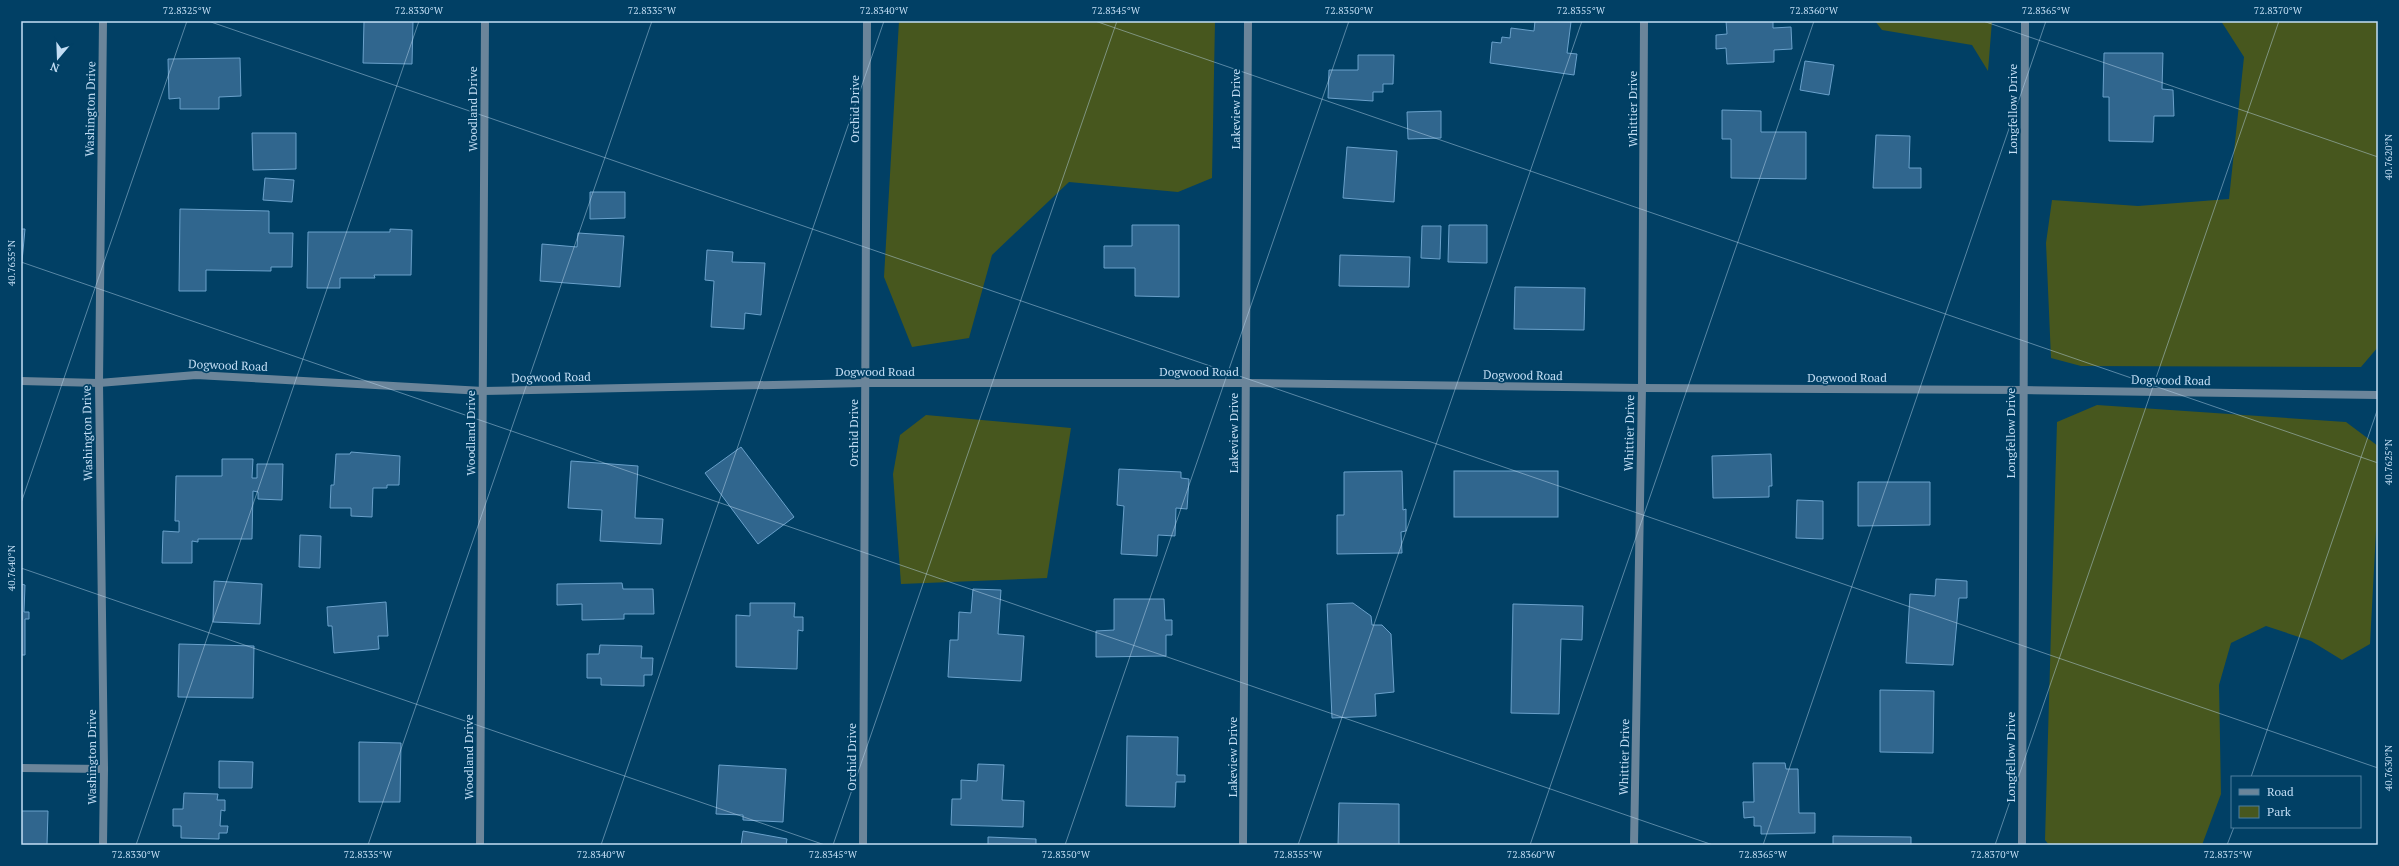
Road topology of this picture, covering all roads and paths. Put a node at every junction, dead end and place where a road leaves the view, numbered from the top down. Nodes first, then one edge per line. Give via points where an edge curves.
1 (103, 21) edge
2 (484, 21) edge
3 (867, 21) edge
4 (1248, 21) edge
5 (1644, 21) edge
6 (2025, 21) edge
7 (21, 381) edge
8 (99, 383) junction
9 (865, 383) junction
10 (1245, 383) junction
11 (1642, 388) junction
12 (2022, 390) junction
13 (483, 391) junction
14 (2378, 395) edge
15 (21, 768) edge
16 (104, 769) junction
17 (103, 845) edge
18 (480, 845) edge
19 (863, 845) edge
20 (1243, 845) edge
21 (1634, 845) edge
22 (2022, 845) edge

1 - 8 street, Washington Drive
2 - 13 street, Woodland Drive
3 - 9 street, Orchid Drive
4 - 10 street, Lakeview Drive
5 - 11 street, Whittier Drive
6 - 12 street, Longfellow Drive
7 - 8 street, Dogwood Road
8 - 13 street, Dogwood Road via 196,375
8 - 16 street, Washington Drive
9 - 10 street, Dogwood Road
9 - 13 street, Dogwood Road
9 - 19 street, Orchid Drive
10 - 11 street, Dogwood Road
10 - 20 street, Lakeview Drive
11 - 12 street, Dogwood Road
11 - 21 street, Whittier Drive
12 - 14 street, Dogwood Road
12 - 22 street, Longfellow Drive
13 - 18 street, Woodland Drive
15 - 16 street
16 - 17 street, Washington Drive

